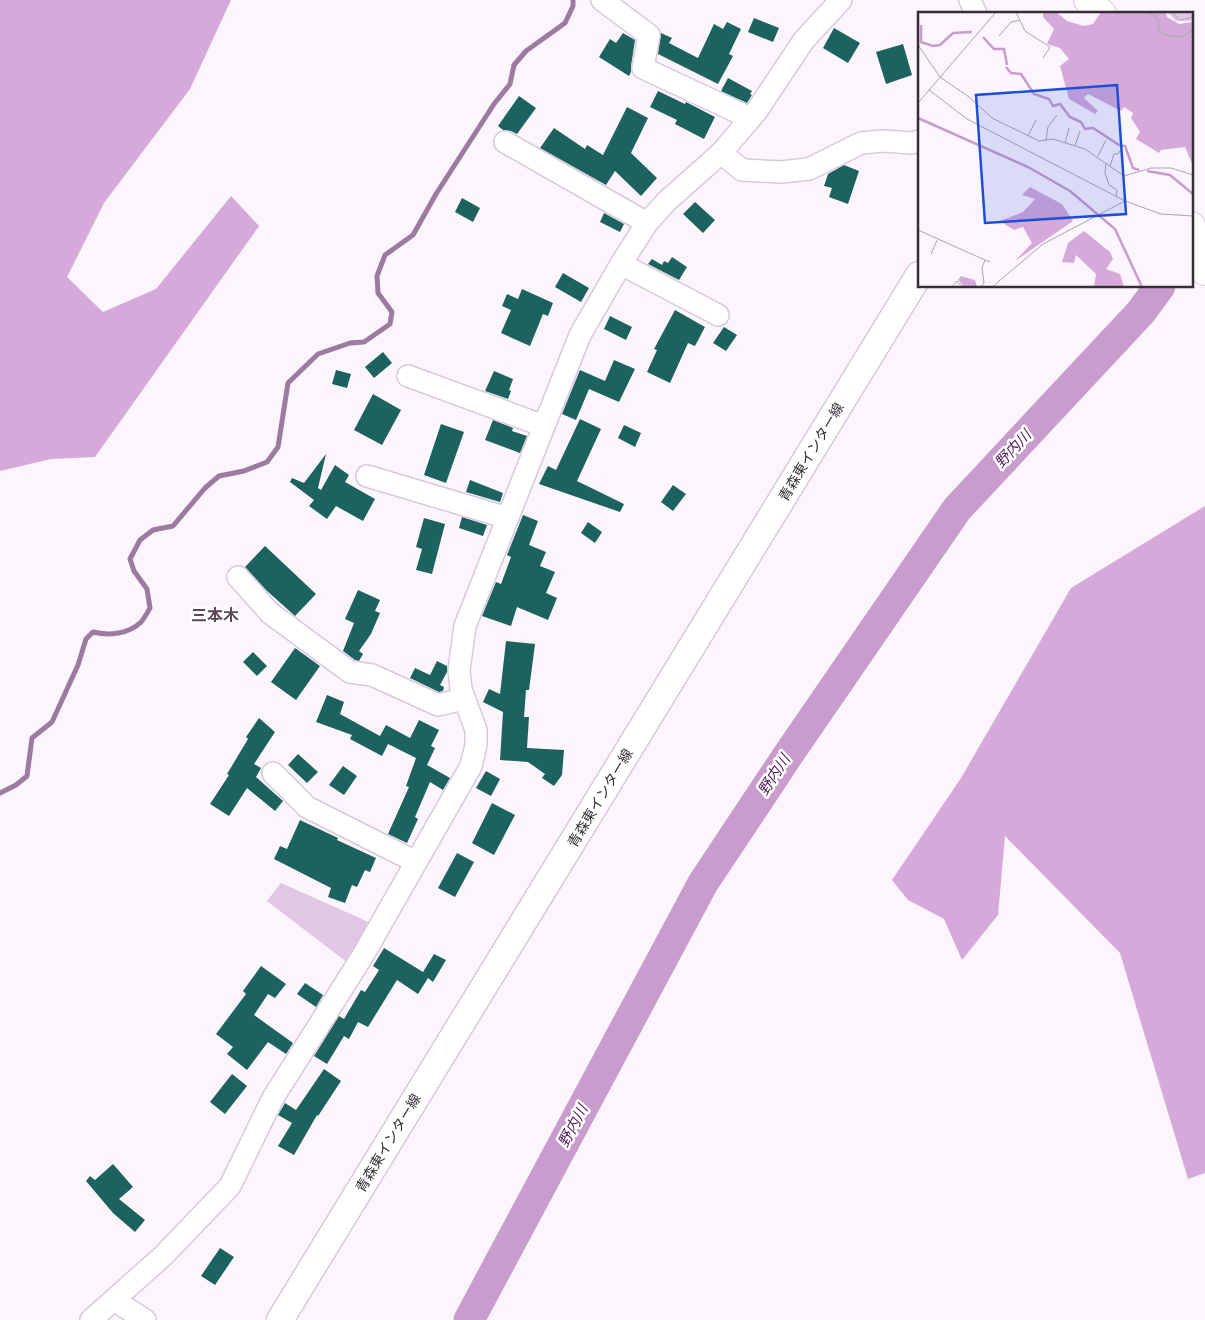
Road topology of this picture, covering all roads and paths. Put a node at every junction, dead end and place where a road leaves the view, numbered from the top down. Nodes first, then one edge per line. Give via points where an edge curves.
1 (602, 0) edge
2 (841, 0) edge
3 (970, 0) edge
4 (1088, 0) edge
5 (975, 12) edge
6 (1081, 12) edge
7 (1100, 12) edge
8 (750, 118) junction
9 (918, 140) edge
10 (505, 142) dead end
11 (721, 153) junction
12 (647, 223) junction
13 (1192, 229) edge
14 (621, 264) junction
15 (1205, 271) edge
16 (918, 277) edge
17 (718, 315) dead end
18 (408, 376) dead end
19 (544, 426) junction
20 (367, 476) dead end
21 (508, 518) junction
22 (238, 577) dead end
23 (464, 699) junction
24 (273, 773) dead end
25 (416, 862) junction
26 (114, 1300) junction
27 (91, 1320) edge
28 (144, 1320) edge
29 (280, 1320) edge

1 - 8 street via 649,35 643,68
2 - 8 street via 804,40
3 - 5 street
4 - 6 main road
4 - 7 highway
8 - 11 street
9 - 11 street via 861,143 809,169 781,172 742,170
10 - 12 street
11 - 12 street
12 - 14 street
13 - 15 highway
14 - 17 street
14 - 19 street via 580,335
16 - 29 main road, 青森東インター線
18 - 19 street
19 - 21 street
20 - 21 street
21 - 23 street via 465,626 459,670
22 - 23 street via 270,613 350,672 372,675 438,706
23 - 25 street via 476,730 472,766
24 - 25 street via 307,807
25 - 26 street via 362,958 273,1098 230,1186 163,1256
26 - 27 street
26 - 28 street

